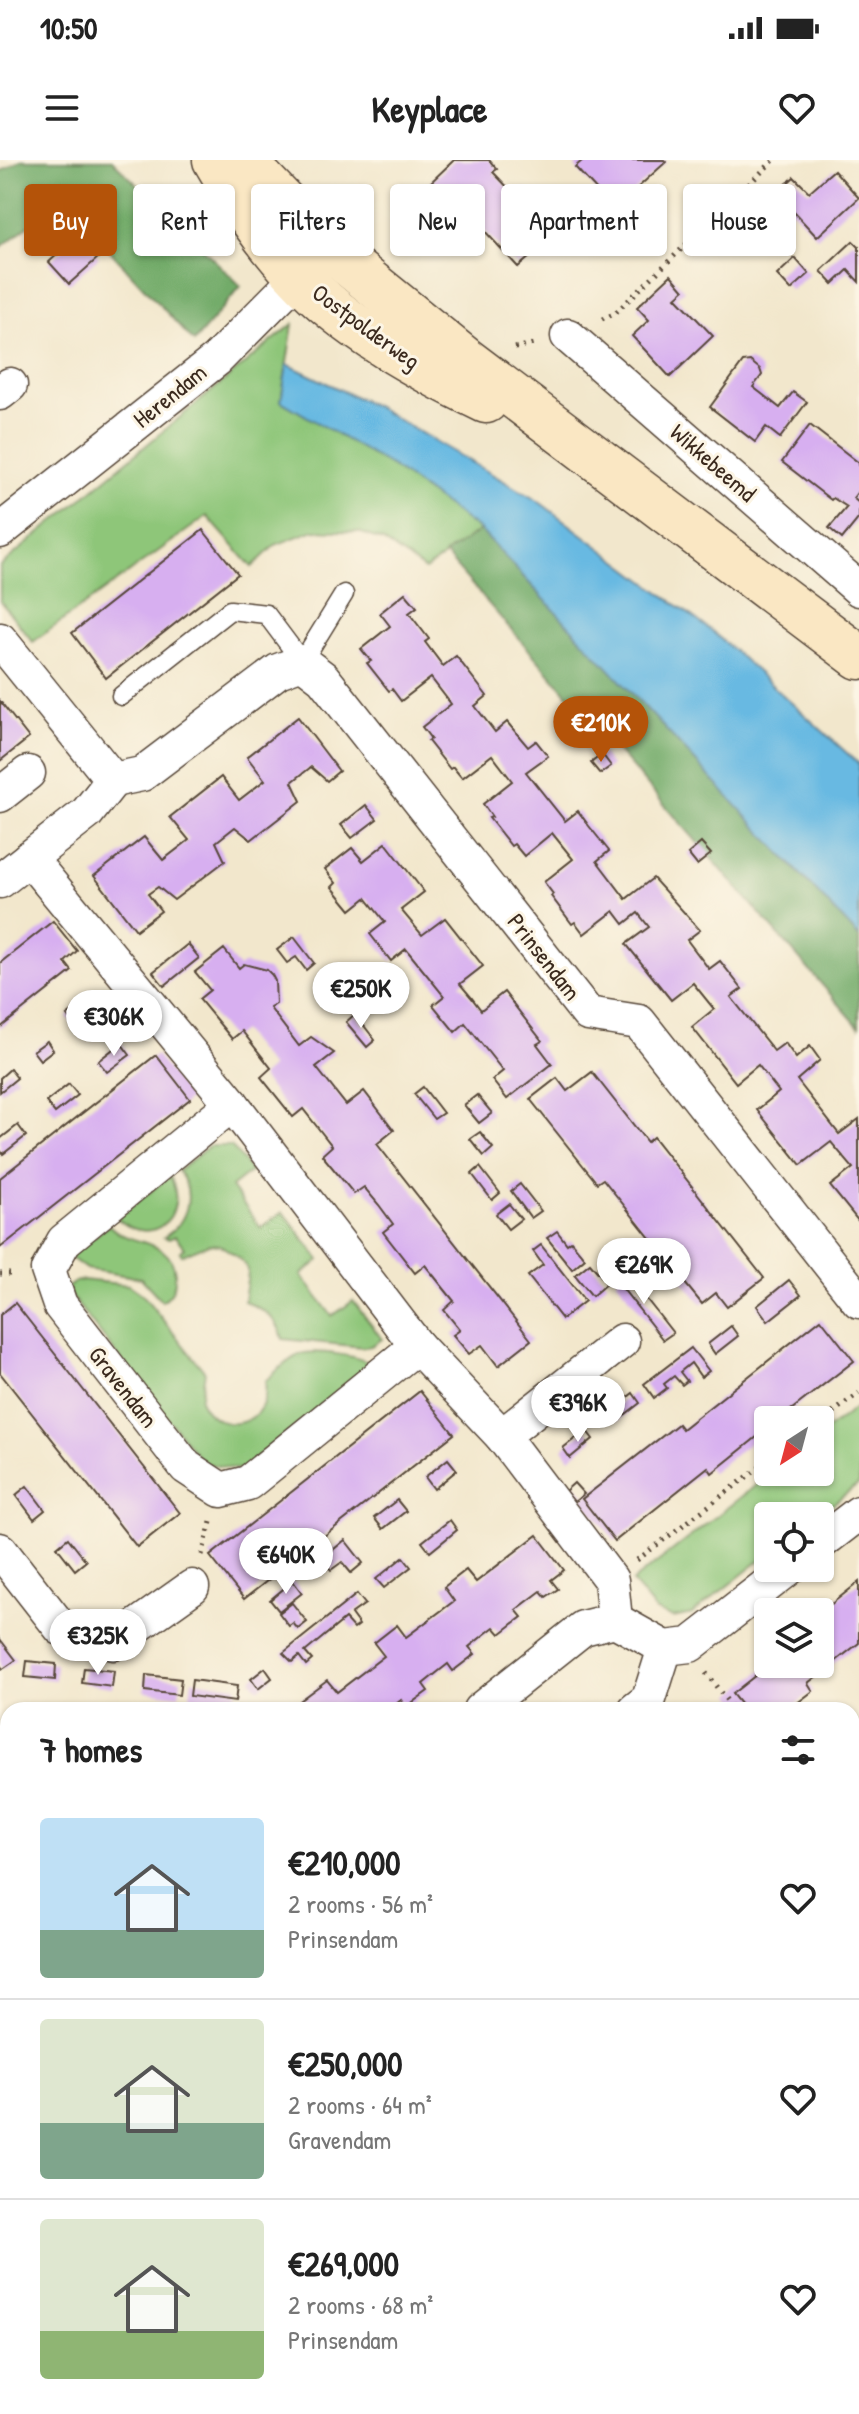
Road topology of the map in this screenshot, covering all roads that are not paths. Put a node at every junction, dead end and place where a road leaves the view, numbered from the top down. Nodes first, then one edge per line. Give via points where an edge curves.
1 (215, 160) edge
2 (243, 160) edge
3 (313, 262) junction
4 (568, 336) road end
5 (566, 435) junction
6 (0, 531) edge
7 (859, 589) edge
8 (344, 594) dead end
9 (0, 640) edge
10 (859, 657) edge
11 (302, 662) junction
12 (121, 696) dead end
13 (28, 773) dead end
14 (113, 780) junction
15 (0, 795) edge
16 (29, 858) junction
17 (0, 881) edge
18 (232, 1104) junction
19 (859, 1301) edge
20 (622, 1341) dead end
21 (417, 1346) junction
22 (502, 1436) junction
23 (859, 1513) edge
24 (834, 1532) edge
25 (0, 1550) edge
26 (771, 1582) edge
27 (192, 1587) road end
28 (615, 1620) junction
29 (665, 1648) junction
30 (490, 1702) edge
31 (645, 1702) edge

1 - 3 street, Oostpolderweg via 264,237
2 - 3 street, Oostpolderweg
3 - 5 street, Oostpolderweg via 466,360
3 - 5 street, Oostpolderweg via 369,335 528,421
3 - 6 street, Herendam via 216,360
4 - 7 street, Wikkebeemd
5 - 10 street, Oostpolderweg
8 - 11 lane
9 - 14 street
11 - 12 lane, Prinsendam via 266,614 230,610
11 - 14 street via 278,671 142,774
11 - 19 street, Prinsendam via 323,678 588,1014 639,1022
13 - 15 street
14 - 16 street via 87,813
16 - 17 street
16 - 18 street
18 - 21 street
18 - 21 street, Gravendam via 64,1241 48,1270 60,1305 186,1467 221,1490 248,1483
20 - 22 street
21 - 22 street
22 - 28 street via 611,1580
23 - 24 street
25 - 27 street via 61,1628 113,1643
26 - 29 street via 690,1645
28 - 29 street
28 - 30 street via 583,1628
29 - 31 street

